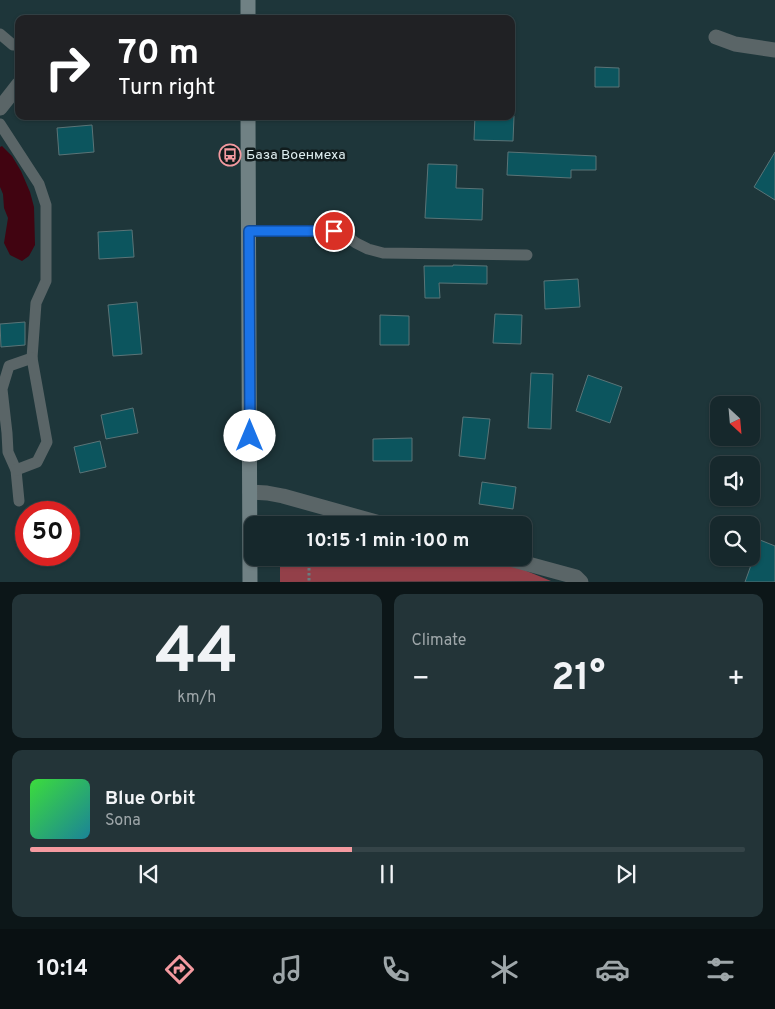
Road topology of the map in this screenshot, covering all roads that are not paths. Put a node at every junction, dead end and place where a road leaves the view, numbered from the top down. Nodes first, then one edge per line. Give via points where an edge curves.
1 (248, 0) edge
2 (248, 15) edge
3 (0, 34) edge
4 (716, 37) dead end
5 (15, 45) edge
6 (775, 50) edge
7 (15, 89) edge
8 (0, 108) edge
9 (248, 120) edge
10 (0, 124) edge
11 (249, 231) junction
12 (527, 254) dead end
13 (32, 358) junction
14 (16, 470) junction
15 (250, 492) junction
16 (20, 501) dead end
17 (355, 516) edge
18 (532, 565) edge
19 (250, 582) edge
20 (581, 582) edge

1 - 2 main road
3 - 5 lane
4 - 6 street via 735,44
7 - 8 street
9 - 11 main road
10 - 13 lane via 39,184 46,205 46,281 36,303
11 - 12 lane via 334,231 368,250 383,253
11 - 15 main road
13 - 14 lane via 47,442 37,462
13 - 14 lane via 9,366 2,389 8,452
14 - 16 lane
15 - 17 street via 283,496
15 - 19 main road
18 - 20 street via 576,577

